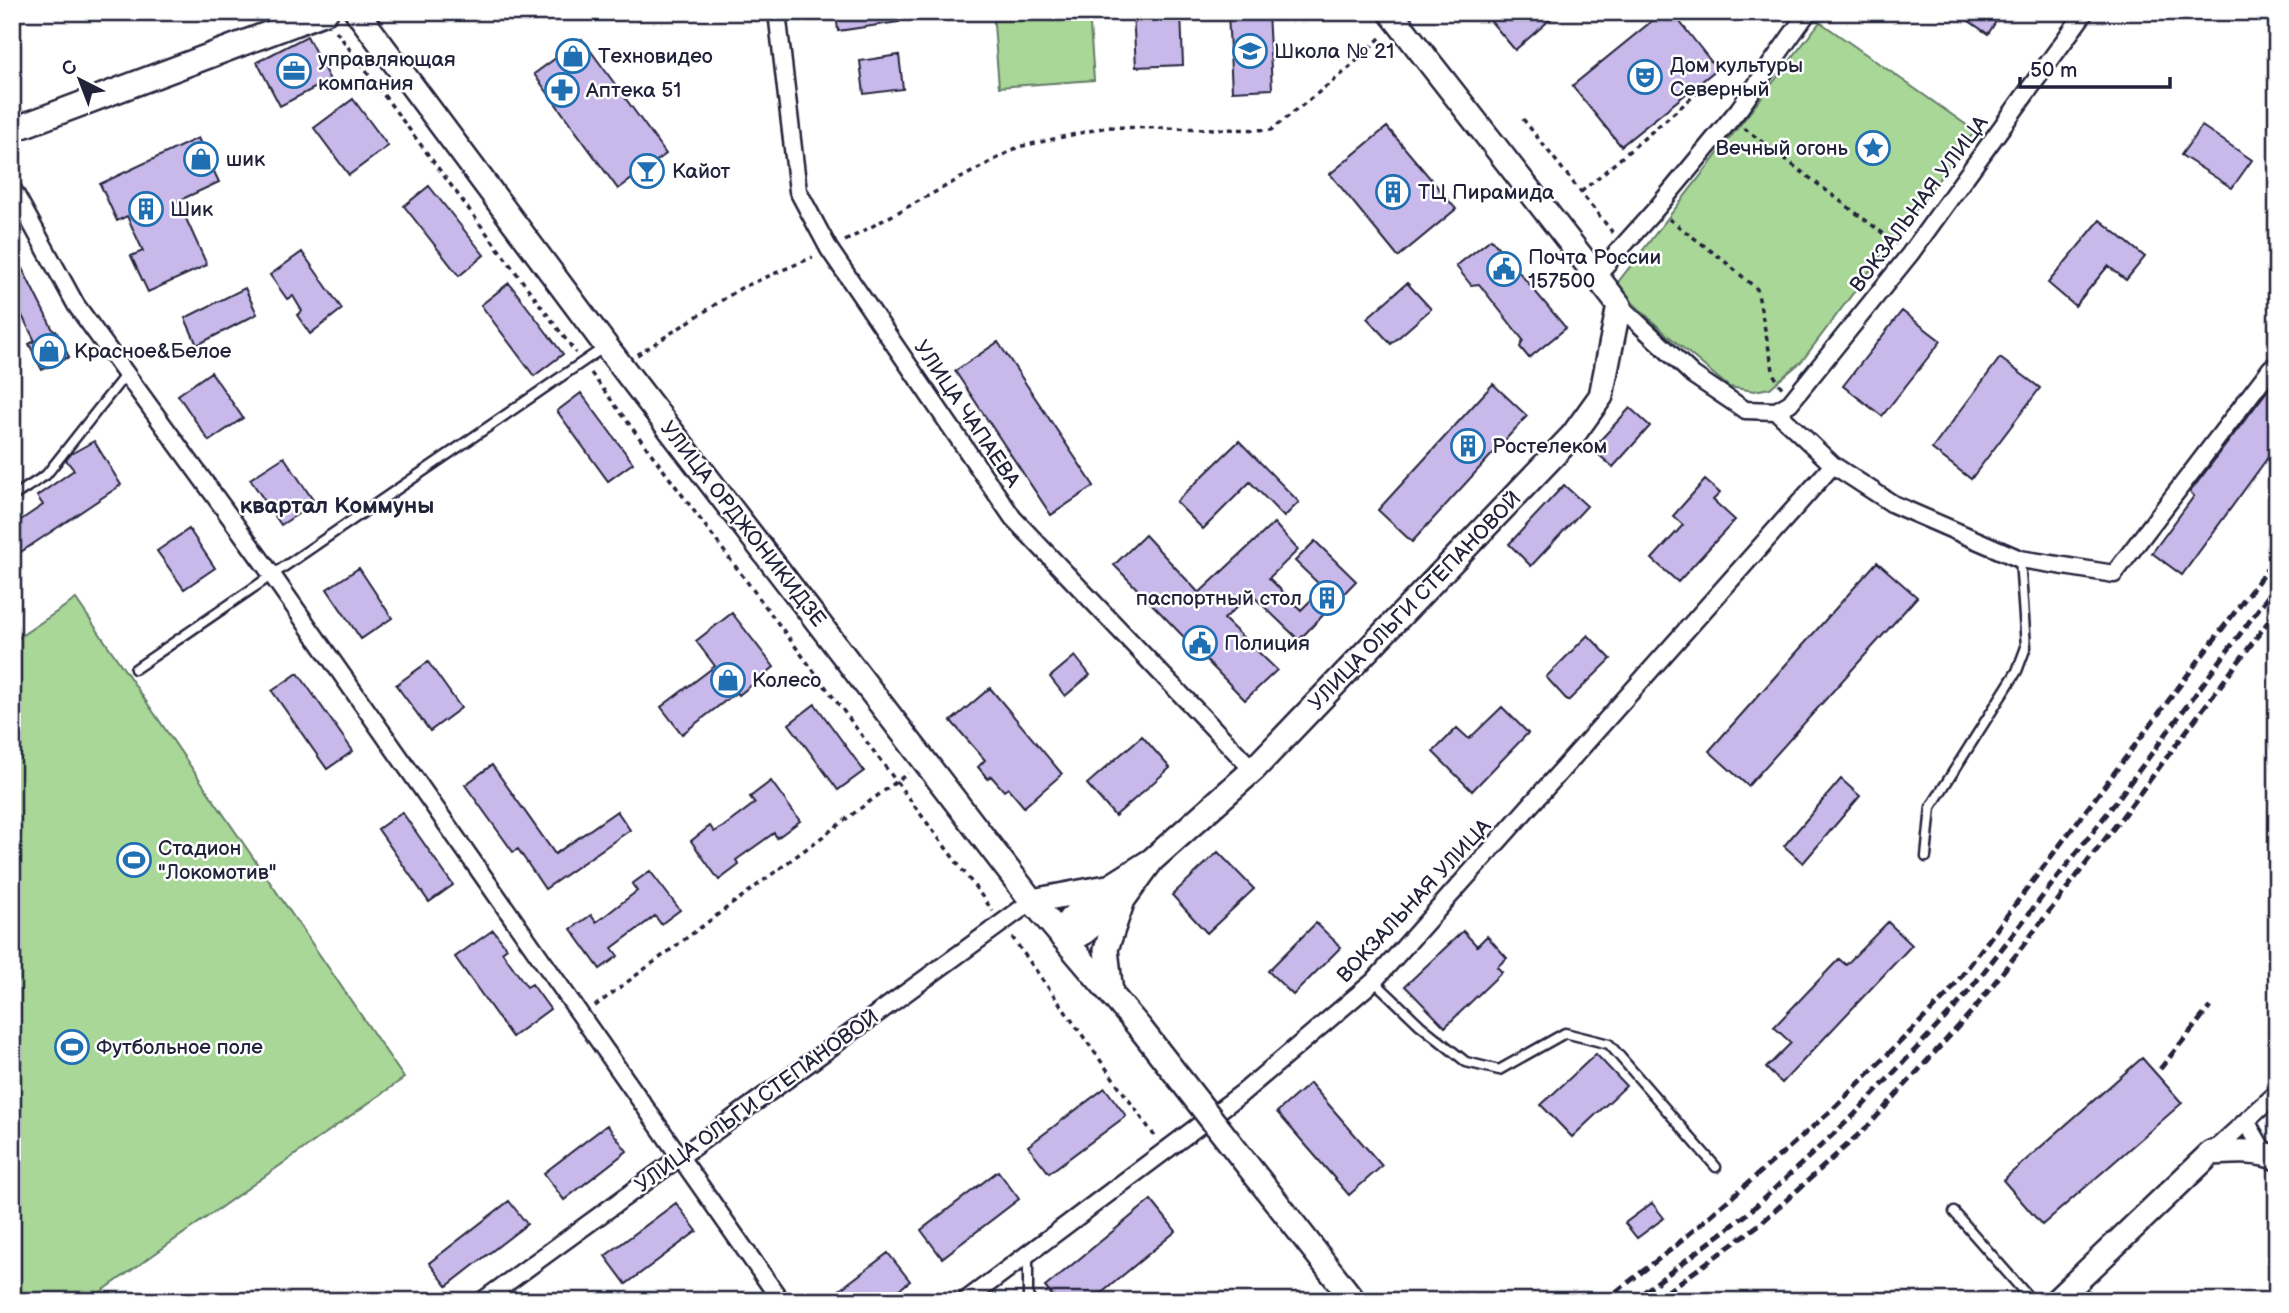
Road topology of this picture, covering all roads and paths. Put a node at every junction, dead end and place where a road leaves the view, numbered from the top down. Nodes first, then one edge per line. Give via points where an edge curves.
1 (357, 12) edge
2 (777, 12) edge
3 (1808, 12) edge
4 (2085, 12) edge
5 (325, 13) edge
6 (1398, 16) edge
7 (1702, 89) dead end
8 (1523, 119) dead end
9 (1731, 119) junction
10 (12, 130) edge
11 (12, 188) edge
12 (1581, 192) junction
13 (1656, 209) junction
14 (1623, 246) junction
15 (829, 249) junction
16 (1910, 254) junction
17 (1595, 277) junction
18 (1619, 305) junction
19 (606, 346) junction
20 (583, 362) junction
21 (621, 365) junction
22 (2272, 368) dead end
23 (125, 374) junction
24 (597, 382) junction
25 (1783, 407) junction
26 (1833, 464) junction
27 (12, 497) edge
28 (2020, 559) junction
29 (272, 575) junction
30 (135, 668) dead end
31 (924, 761) junction
32 (1253, 770) junction
33 (895, 782) junction
34 (1926, 857) dead end
35 (1117, 893) junction
36 (1032, 901) junction
37 (1002, 923) junction
38 (1062, 937) junction
39 (1374, 981) junction
40 (1111, 993) junction
41 (582, 1016) junction
42 (2277, 1093) edge
43 (2246, 1121) junction
44 (1166, 1152) junction
45 (2211, 1153) junction
46 (2270, 1155) edge
47 (680, 1157) junction
48 (1716, 1167) dead end
49 (1954, 1212) dead end
50 (1027, 1255) junction
51 (482, 1301) edge
52 (781, 1301) edge
53 (965, 1301) edge
54 (1031, 1301) edge
55 (1354, 1301) edge
56 (2032, 1301) edge
57 (2056, 1301) edge

1 - 19 main road, УЛИЦА ОРДЖОНИКИДЗЕ
2 - 15 street, УЛИЦА ЧАПАЕВА via 798,191
3 - 9 street
4 - 16 street, ВОКЗАЛЬНАЯ УЛИЦА
5 - 10 main road
5 - 20 path
6 - 15 path via 1347,70 1271,130 1107,127 1018,147
6 - 17 main road
7 - 12 path
8 - 12 path
9 - 13 street
9 - 16 path
11 - 23 street via 76,306
12 - 14 path
13 - 14 street
13 - 25 path via 1757,289
14 - 17 street
15 - 21 path via 741,288
15 - 32 street, УЛИЦА ЧАПАЕВА via 1013,518
16 - 25 street, ВОКЗАЛЬНАЯ УЛИЦА
17 - 18 main road
18 - 25 street via 1693,375 1745,410
18 - 32 main road, УЛИЦА ОЛЬГИ СТЕПАНОВОЙ via 1601,396 1573,435
19 - 20 lane
19 - 21 main road, УЛИЦА ОРДЖОНИКИДЗЕ
20 - 24 path
20 - 29 lane
21 - 24 path
21 - 31 main road, УЛИЦА ОРДЖОНИКИДЗЕ
22 - 28 street via 2114,574
23 - 27 lane via 46,475
23 - 29 street
24 - 33 path
25 - 26 street
26 - 28 street via 1892,504
26 - 39 street, ВОКЗАЛЬНАЯ УЛИЦА
28 - 34 lane via 2026,647 2017,671 1931,807
29 - 30 lane
29 - 41 street
31 - 33 path
31 - 36 main road, УЛИЦА ОРДЖОНИКИДЗЕ
32 - 35 main road, УЛИЦА ОЛЬГИ СТЕПАНОВОЙ
33 - 37 path
33 - 41 path
35 - 36 main road
35 - 38 main road, УЛИЦА ОЛЬГИ СТЕПАНОВОЙ via 1070,919
35 - 40 main road via 1107,949
36 - 37 street, УЛИЦА ОЛЬГИ СТЕПАНОВОЙ
36 - 38 main road, УЛИЦА ОРДЖОНИКИДЗЕ
37 - 44 path
37 - 47 street, УЛИЦА ОЛЬГИ СТЕПАНОВОЙ
38 - 40 main road, УЛИЦА ОРДЖОНИКИДЗЕ
39 - 44 street, ВОКЗАЛЬНАЯ УЛИЦА
39 - 48 lane via 1466,1062 1499,1070 1565,1032 1609,1044
40 - 55 main road, УЛИЦА ОРДЖОНИКИДЗЕ, bridge
41 - 47 street
42 - 43 street
43 - 45 street
43 - 46 street
44 - 50 street, ВОКЗАЛЬНАЯ УЛИЦА
45 - 46 main road
45 - 57 main road
47 - 51 street, УЛИЦА ОЛЬГИ СТЕПАНОВОЙ
47 - 52 street
49 - 56 lane
50 - 53 street, ВОКЗАЛЬНАЯ УЛИЦА
50 - 54 lane

